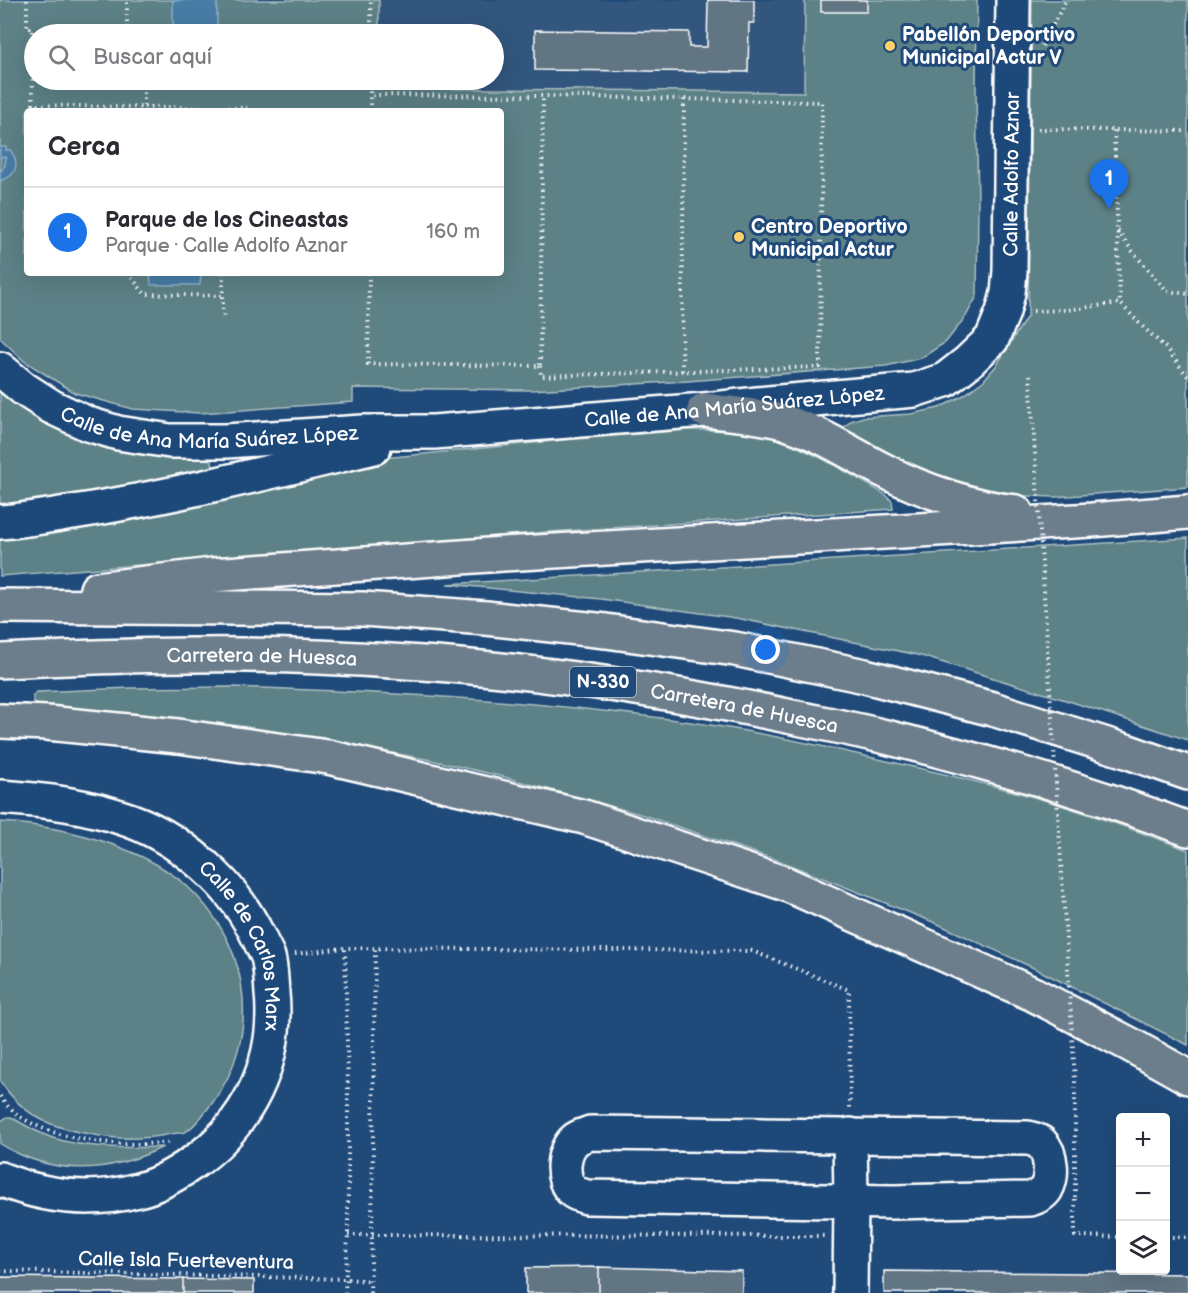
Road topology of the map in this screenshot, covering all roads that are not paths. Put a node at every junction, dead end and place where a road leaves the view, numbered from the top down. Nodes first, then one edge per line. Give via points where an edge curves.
1 (1013, 0) edge
2 (1014, 312) joint
3 (0, 369) edge
4 (704, 410) junction
5 (434, 432) junction
6 (1188, 512) edge
7 (1092, 520) junction
8 (0, 522) edge
9 (0, 601) edge
10 (0, 606) edge
11 (0, 661) edge
12 (0, 721) edge
13 (1188, 773) edge
14 (0, 797) edge
15 (1188, 829) edge
16 (1188, 1077) edge
17 (850, 1135) junction
18 (0, 1179) edge
19 (851, 1201) junction
20 (850, 1293) edge

1 - 2 street, Calle Adolfo Aznar via 1008,292
2 - 4 street, Calle de Ana María Suárez López via 992,339 945,380 914,390
3 - 5 street, Calle de Ana María Suárez López via 38,399 65,414 104,429 151,439 207,442 363,432
4 - 5 street, Calle de Ana María Suárez López
4 - 7 highway via 789,424 827,439 886,472 978,505 1008,512
5 - 8 street, Calle de Ana María Suárez López via 218,485
6 - 7 highway
7 - 9 highway via 212,575
10 - 13 highway via 363,609 486,618 735,649 865,676 993,709
11 - 15 highway, Carretera de Huesca / N-330 via 176,655 287,657 408,662 611,683 886,737 1017,772
12 - 16 highway via 166,735 328,757 584,817 786,884 1033,994
14 - 18 street, Calle de Carlos Marx via 94,809 162,835 199,860 228,888 250,920 268,957 274,1005 272,1040 249,1104 214,1147 180,1171 139,1190 88,1198 34,1191
17 - 19 street
17 - 19 street via 1028,1138 1041,1142 1050,1166 1045,1191 1030,1199
17 - 19 street via 590,1133 576,1139 567,1151 564,1166 574,1192 587,1197
19 - 20 street

